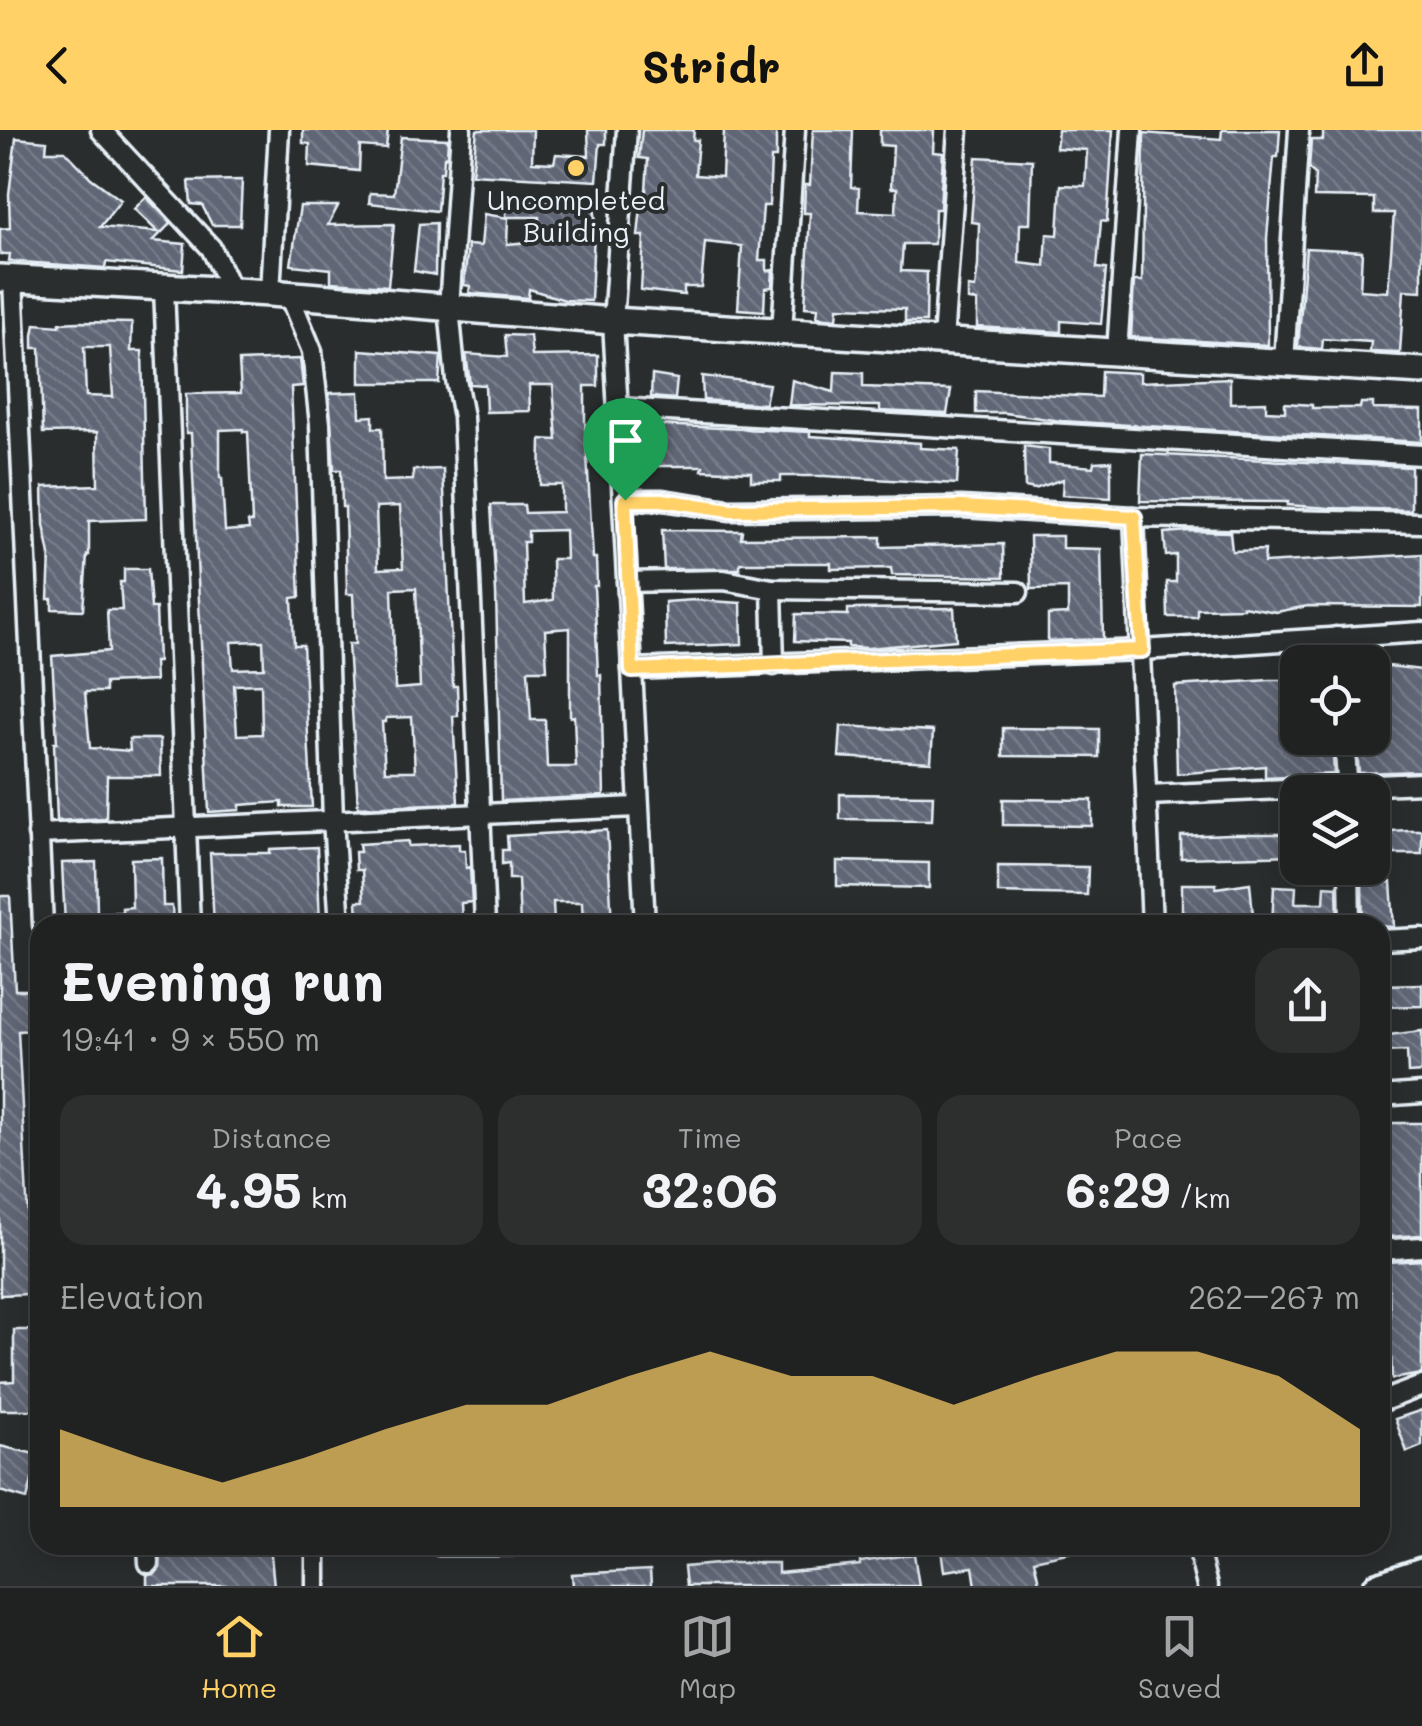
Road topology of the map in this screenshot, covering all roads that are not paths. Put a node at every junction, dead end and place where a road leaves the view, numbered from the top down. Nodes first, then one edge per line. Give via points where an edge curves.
1 (102, 130) edge
2 (279, 130) edge
3 (462, 130) edge
4 (627, 130) edge
5 (795, 130) edge
6 (958, 130) edge
7 (1132, 130) edge
8 (1299, 130) edge
9 (7, 278) edge
10 (164, 288) junction
11 (232, 291) junction
12 (279, 294) junction
13 (450, 308) junction
14 (614, 321) junction
15 (782, 331) junction
16 (942, 341) junction
17 (1118, 352) junction
18 (1284, 362) junction
19 (1422, 371) edge
20 (618, 408) junction
21 (1422, 455) edge
22 (625, 500) junction
23 (1134, 517) junction
24 (1422, 523) edge
25 (628, 582) junction
26 (772, 589) junction
27 (1018, 592) dead end
28 (1422, 632) edge
29 (1336, 638) junction
30 (1337, 645) edge
31 (1142, 650) junction
32 (774, 665) junction
33 (632, 670) junction
34 (1422, 783) edge
35 (1390, 786) edge
36 (1280, 791) edge
37 (1148, 795) junction
38 (638, 807) junction
39 (480, 816) junction
40 (333, 820) junction
41 (186, 826) junction
42 (38, 834) junction
43 (1349, 885) edge
44 (42, 915) edge
45 (190, 915) edge
46 (339, 915) edge
47 (485, 915) edge
48 (644, 915) edge
49 (1152, 915) edge
50 (1350, 915) edge
51 (1422, 938) edge
52 (1390, 940) edge
53 (1422, 1093) edge
54 (1390, 1095) edge
55 (1422, 1247) edge
56 (1390, 1249) edge
57 (1422, 1386) edge
58 (1390, 1398) edge
59 (316, 1555) edge
60 (1200, 1555) edge
61 (1422, 1572) edge
62 (316, 1586) edge
63 (1207, 1586) edge
64 (1377, 1586) edge

1 - 11 street via 211,248
2 - 12 street
3 - 13 street
4 - 14 street
5 - 15 street
6 - 16 street
7 - 17 street
8 - 18 street
9 - 10 street
9 - 42 street
10 - 11 street
10 - 41 street
11 - 12 street
12 - 13 street
12 - 40 street via 312,351 320,424
13 - 14 street
13 - 39 street via 464,417
14 - 15 street
14 - 20 street
15 - 16 street
16 - 17 street
17 - 18 street
18 - 19 street
20 - 21 street
20 - 22 street
22 - 23 street via 730,510 962,507
22 - 25 street
23 - 24 street
23 - 31 street
25 - 26 street via 724,580
25 - 33 street
26 - 27 street
26 - 32 street
28 - 29 street
29 - 30 street
29 - 31 street
31 - 32 street
31 - 37 street
32 - 33 street
33 - 38 street
34 - 35 street
36 - 37 street
37 - 49 street
38 - 39 street
38 - 48 street
39 - 40 street
39 - 47 street
40 - 41 street
40 - 46 street
41 - 42 street
41 - 45 street
42 - 44 street
43 - 50 street
51 - 52 street
53 - 54 street
55 - 56 street
57 - 58 street
59 - 62 street
60 - 63 street
61 - 64 street

